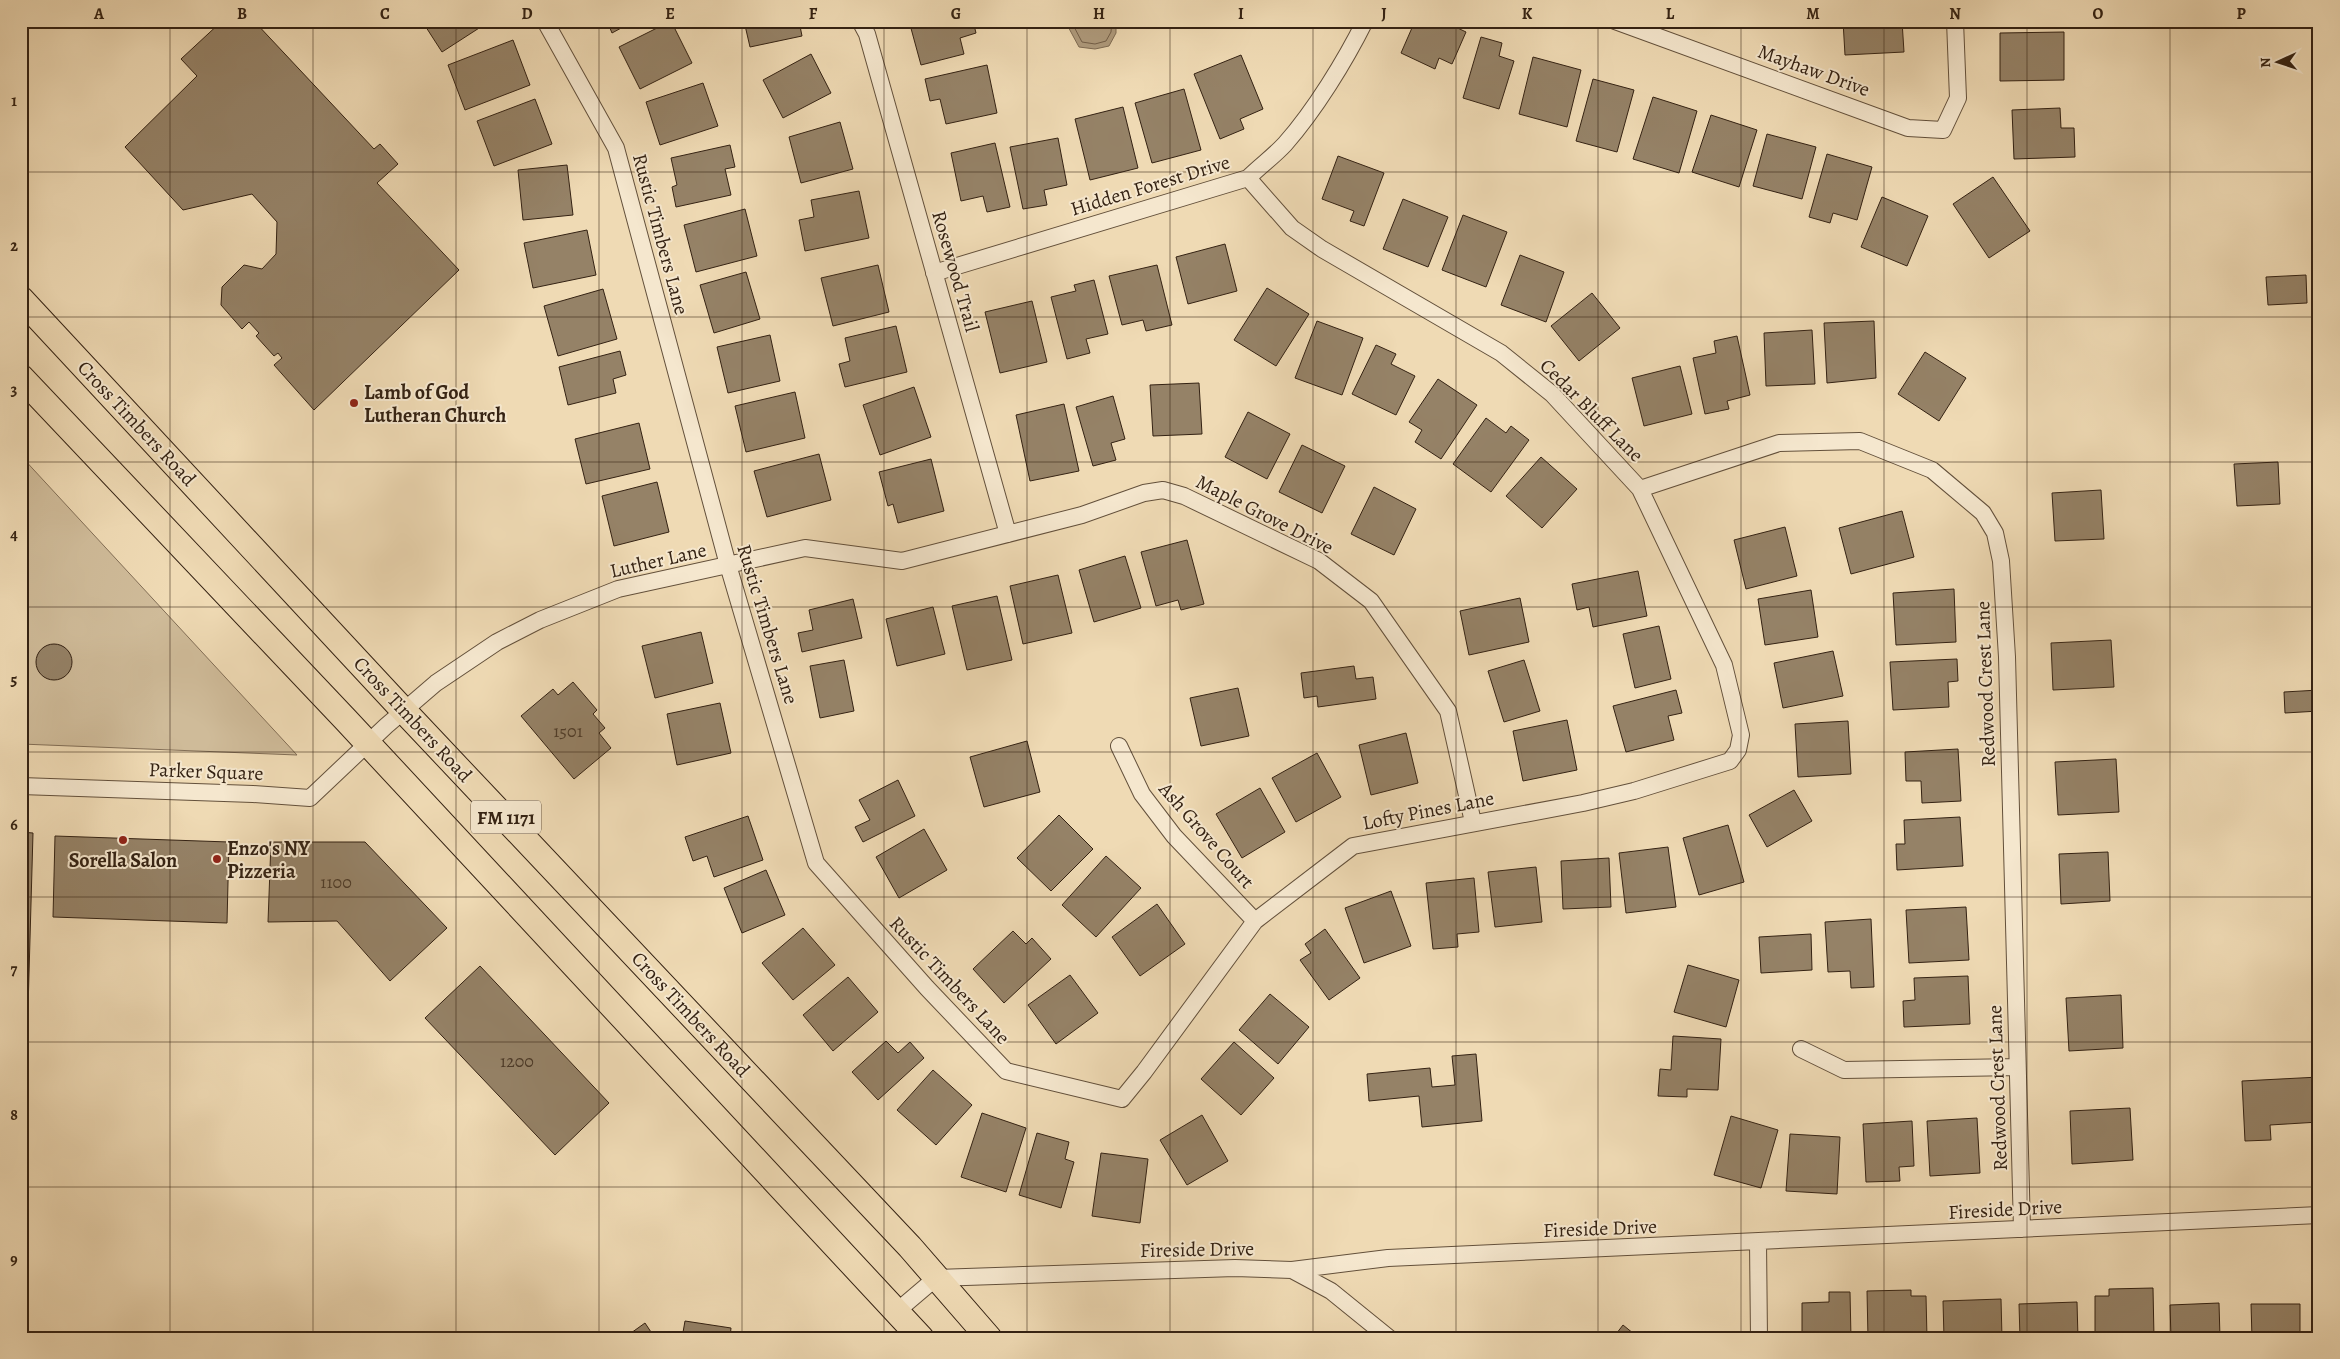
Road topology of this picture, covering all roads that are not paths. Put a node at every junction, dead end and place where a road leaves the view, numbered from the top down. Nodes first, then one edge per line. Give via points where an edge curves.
1 (545, 21) edge
2 (860, 21) edge
3 (1365, 21) edge
4 (1615, 21) edge
5 (1663, 21) edge
6 (1955, 21) edge
7 (1662, 38) junction
8 (1248, 178) junction
9 (934, 273) junction
10 (22, 302) edge
11 (21, 377) edge
12 (1640, 488) junction
13 (1008, 534) junction
14 (728, 565) junction
15 (404, 711) junction
16 (1741, 735) joint
17 (367, 744) junction
18 (1119, 746) dead end
19 (21, 786) edge
20 (1473, 822) junction
21 (1255, 921) junction
22 (1801, 1049) dead end
23 (2017, 1067) junction
24 (1122, 1099) joint
25 (2319, 1216) edge
26 (2022, 1229) junction
27 (1758, 1242) junction
28 (1292, 1270) junction
29 (936, 1278) junction
30 (896, 1312) junction
31 (921, 1338) edge
32 (989, 1338) edge
33 (1389, 1338) edge
34 (1759, 1338) edge

1 - 14 street, Rustic Timbers Lane via 616,148
2 - 9 street, Rosewood Trail via 867,34
3 - 8 street, Hidden Forest Drive via 1353,45 1285,144
4 - 7 street, Mayhaw Drive
5 - 7 street
6 - 7 street, Mayhaw Drive via 1958,98 1943,130 1908,128
8 - 9 street, Hidden Forest Drive
8 - 12 street, Cedar Bluff Lane via 1292,228 1322,249 1501,353 1552,394
9 - 13 street, Rosewood Trail
10 - 15 main road, Cross Timbers Road / FM 1171
11 - 17 main road, FM 1171
12 - 16 street, Cedar Bluff Lane via 1724,665
12 - 23 street, Redwood Crest Lane via 1779,443 1860,441 1932,470 1983,513 1995,533 2001,561 2008,657
13 - 14 street, Luther Lane via 902,561 805,548
13 - 20 street, Maple Grove Drive via 1163,490 1184,496 1319,561 1371,601 1448,711
14 - 15 street, Luther Lane via 618,589 540,620 497,642 436,684
14 - 24 street, Rustic Timbers Lane via 816,863 1006,1071
15 - 17 street, Luther Lane
15 - 29 main road, Cross Timbers Road / FM 1171
16 - 20 street, Lofty Pines Lane via 1738,750 1730,761 1710,768 1583,803
17 - 19 street, Parker Square via 310,798
17 - 30 main road, FM 1171 via 711,1109
18 - 21 street, Ash Grove Court via 1142,794 1174,836
20 - 21 street, Lofty Pines Lane via 1353,846
21 - 24 street, Lofty Pines Lane
22 - 23 street via 1844,1070
23 - 26 street, Redwood Crest Lane
25 - 26 street, Fireside Drive
26 - 27 street, Fireside Drive
27 - 28 street, Fireside Drive via 1388,1258
27 - 34 street
28 - 29 street, Fireside Drive via 1234,1268
28 - 33 street via 1331,1291
29 - 30 street
29 - 32 main road, Cross Timbers Road / FM 1171
30 - 31 main road, FM 1171

